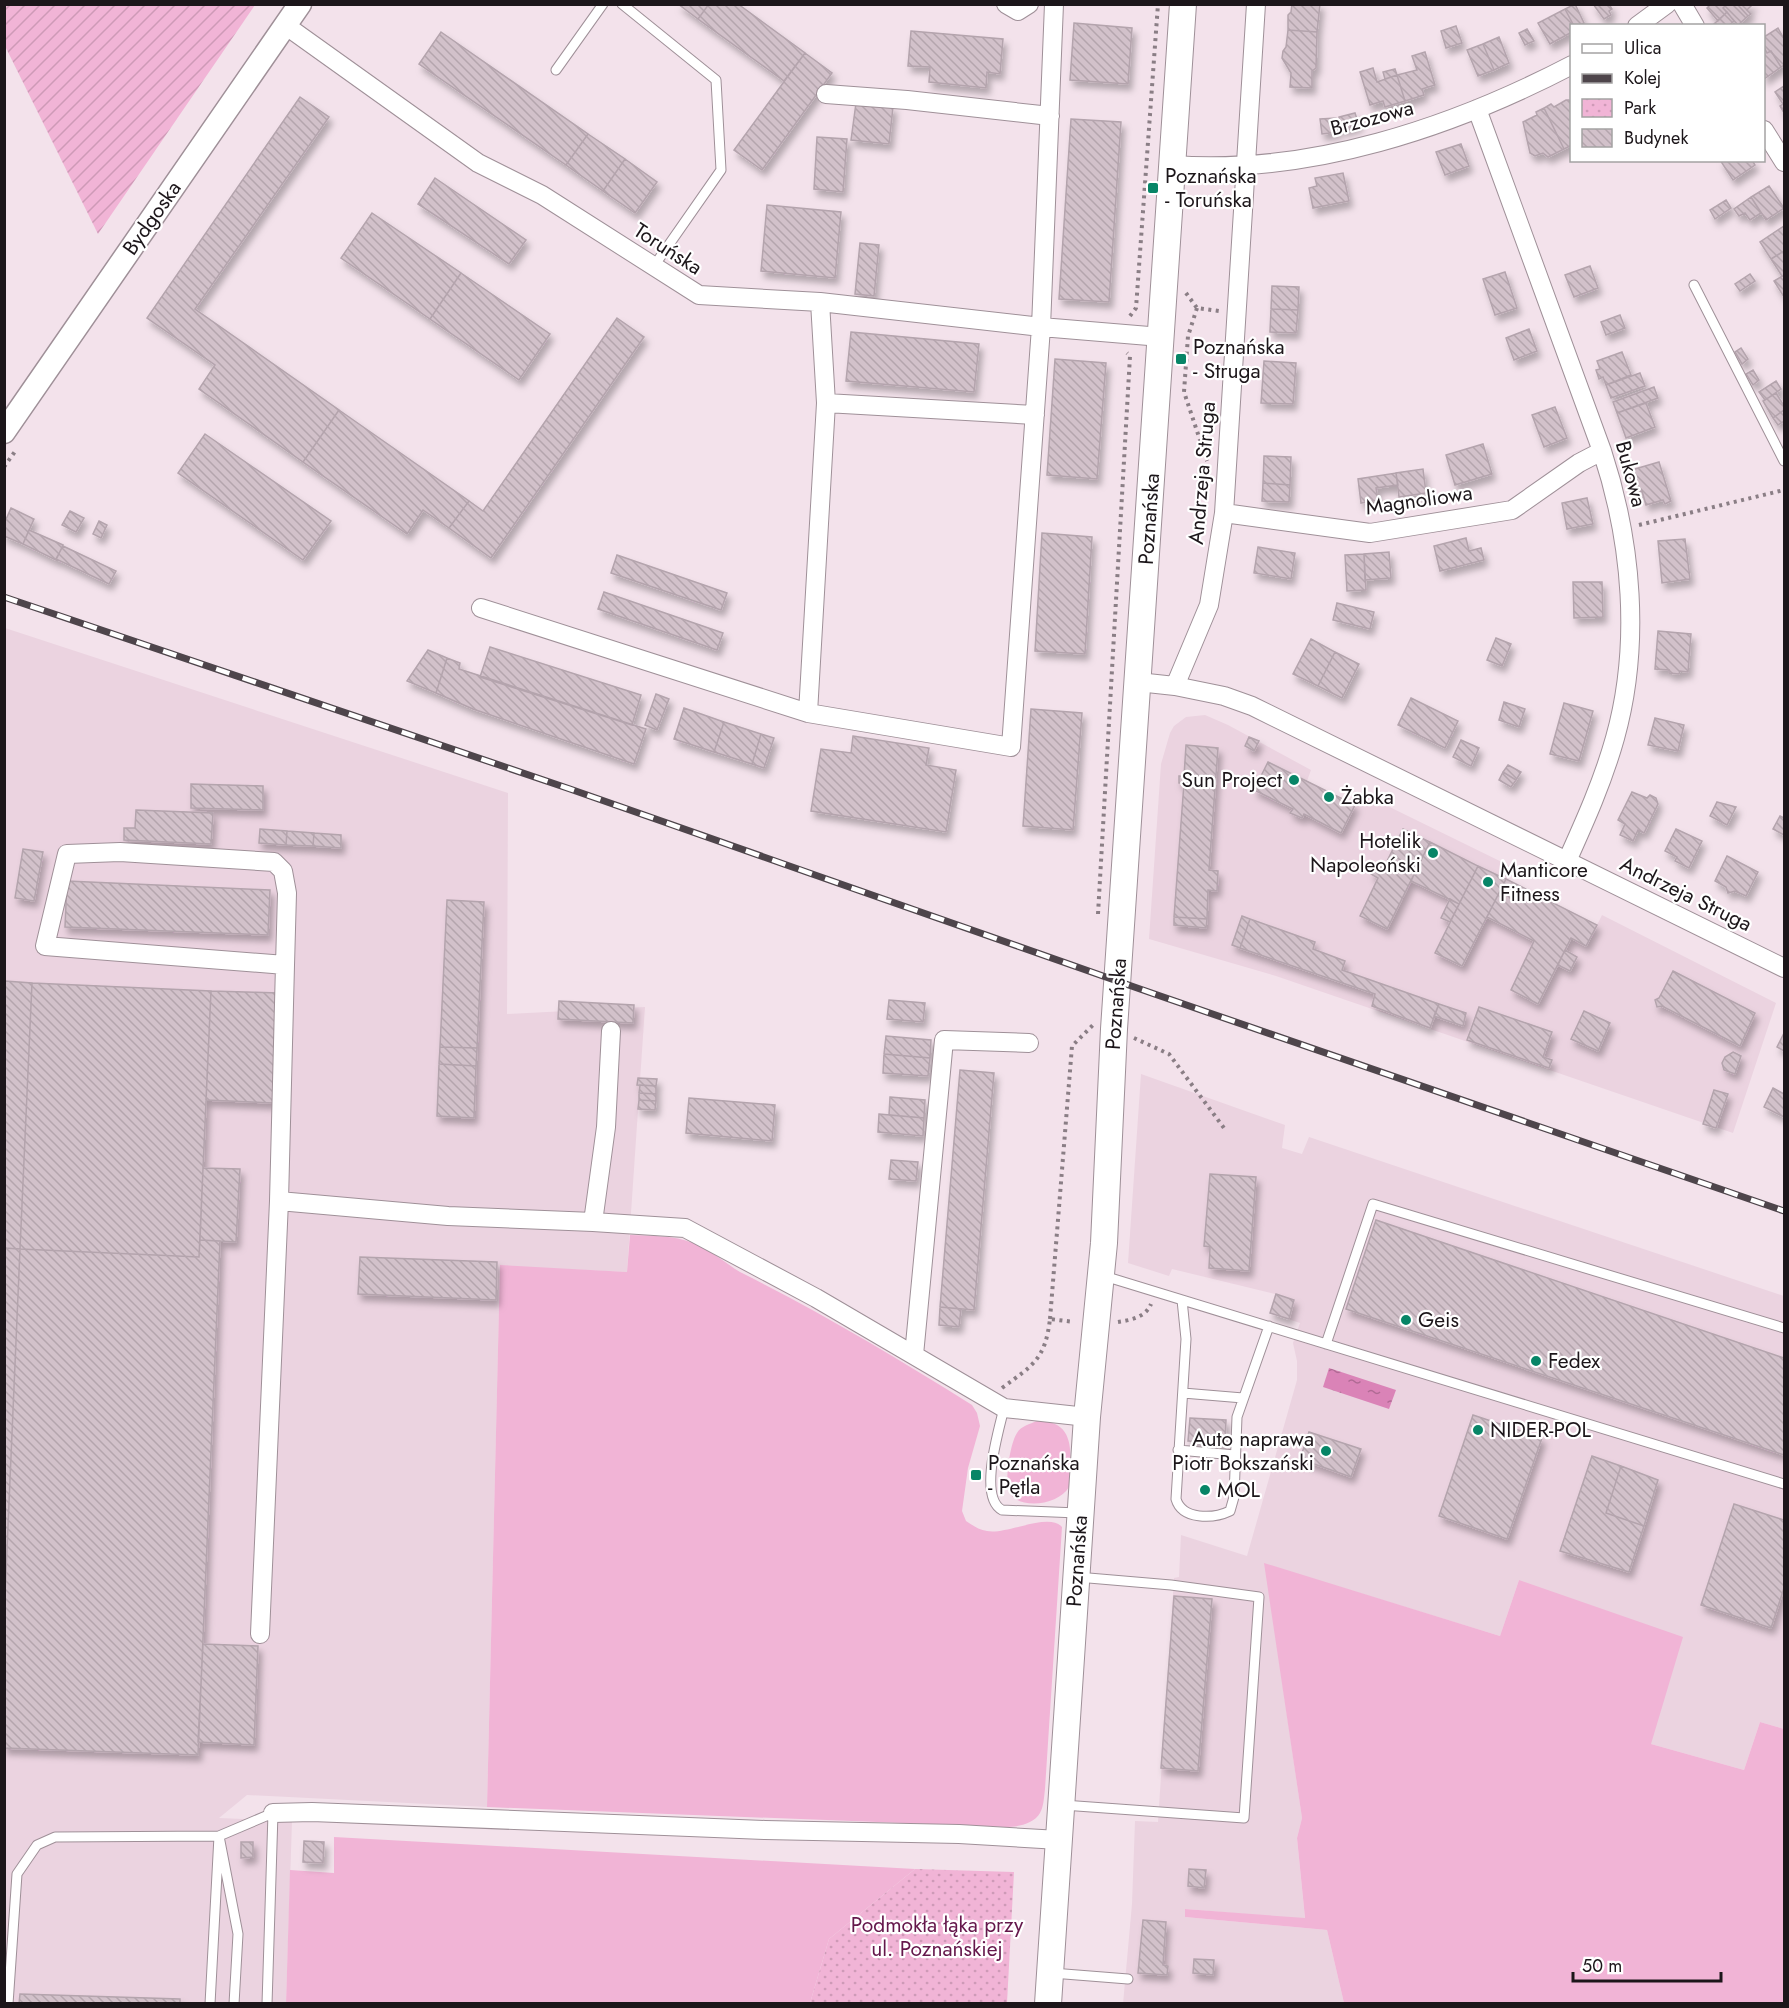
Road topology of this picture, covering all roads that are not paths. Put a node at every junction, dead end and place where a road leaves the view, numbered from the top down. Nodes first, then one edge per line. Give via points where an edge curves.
1 (300, 4) edge
2 (603, 4) edge
3 (622, 4) edge
4 (1006, 4) edge
5 (1029, 4) edge
6 (1054, 4) edge
7 (1183, 4) edge
8 (1256, 4) edge
9 (1667, 4) edge
10 (1682, 4) edge
11 (1640, 24) edge
12 (1694, 24) edge
13 (285, 25) junction
14 (1570, 66) edge
15 (556, 70) dead end
16 (826, 94) dead end
17 (1477, 109) junction
18 (1050, 116) junction
19 (1765, 132) edge
20 (1785, 162) edge
21 (1247, 164) junction
22 (1173, 165) junction
23 (654, 266) junction
24 (1694, 285) dead end
25 (820, 302) junction
26 (1041, 327) junction
27 (1161, 337) junction
28 (826, 403) junction
29 (1035, 415) junction
30 (4, 432) edge
31 (1602, 451) junction
32 (1785, 461) edge
33 (1224, 513) junction
34 (481, 608) dead end
35 (1138, 682) junction
36 (1175, 686) junction
37 (808, 713) junction
38 (1567, 861) junction
39 (285, 965) junction
40 (1785, 968) edge
41 (611, 1031) dead end
42 (1029, 1043) dead end
43 (279, 1201) junction
44 (593, 1222) junction
45 (1101, 1275) junction
46 (1182, 1300) junction
47 (1269, 1326) junction
48 (1785, 1328) edge
49 (1326, 1344) junction
50 (915, 1355) junction
51 (1183, 1393) junction
52 (1243, 1398) junction
53 (1004, 1408) junction
54 (1087, 1417) junction
55 (1178, 1450) junction
56 (1235, 1455) junction
57 (1785, 1484) edge
58 (1080, 1513) junction
59 (1076, 1576) junction
60 (260, 1634) dead end
61 (1061, 1805) junction
62 (273, 1813) junction
63 (219, 1836) junction
64 (1059, 1840) junction
65 (1050, 1973) junction
66 (1128, 1979) dead end
67 (8, 2004) edge
68 (210, 2004) edge
69 (234, 2004) edge
70 (267, 2004) edge
71 (1048, 2004) edge

1 - 13 street, Bydgoska
2 - 15 lane
3 - 23 lane via 716,80 721,170
4 - 5 street via 1018,10
6 - 18 street
7 - 22 main road, Poznańska
8 - 21 street, Andrzeja Struga
9 - 11 street
10 - 12 street
13 - 23 street, Toruńska via 478,163 542,195
13 - 30 street, Bydgoska
14 - 17 street, Brzozowa
16 - 18 street
17 - 21 street, Brzozowa via 1344,150
17 - 31 street, Bukowa
18 - 26 street
19 - 20 street
21 - 22 street, Brzozowa
21 - 33 street, Andrzeja Struga
22 - 27 main road, Poznańska
23 - 25 street, Toruńska via 699,295
24 - 32 lane
25 - 26 street, Toruńska
25 - 28 street
26 - 27 street, Toruńska
26 - 29 street
27 - 35 main road, Poznańska
28 - 29 street
28 - 37 street
29 - 37 street via 1011,747
31 - 33 street, Magnoliowa via 1512,510 1370,533
31 - 38 street, Bukowa via 1616,500 1628,572 1628,667 1605,769
33 - 36 street, Andrzeja Struga via 1209,604
34 - 37 street
35 - 36 street, Andrzeja Struga
35 - 45 main road, Poznańska via 1105,1022
36 - 38 street, Andrzeja Struga via 1252,706
38 - 40 street, Andrzeja Struga
39 - 39 street via 286,893 283,871 274,862 120,852 67,854 45,946
39 - 43 street
41 - 44 street via 606,1127
42 - 50 street via 944,1040
43 - 44 street via 448,1216
43 - 60 street
44 - 50 street via 685,1228
45 - 46 lane
45 - 54 main road, Poznańska
46 - 47 lane
46 - 51 lane via 1186,1339
47 - 49 lane
47 - 52 lane
48 - 49 lane via 1373,1204
49 - 57 lane
50 - 53 street
51 - 52 lane
51 - 55 lane
52 - 56 lane via 1237,1417
53 - 54 street
53 - 58 lane via 992,1468 992,1495 997,1506 1002,1510
54 - 58 main road, Poznańska
55 - 56 lane
55 - 56 lane via 1178,1506 1186,1513 1204,1516 1230,1511
58 - 59 main road, Poznańska
59 - 61 main road, Poznańska
59 - 61 lane via 1259,1597 1258,1620 1244,1818
61 - 64 main road, Poznańska
62 - 63 lane
62 - 64 street
62 - 70 lane
63 - 67 lane via 55,1837 37,1845 17,1874
63 - 68 lane
63 - 69 lane via 238,1934
64 - 65 main road, Poznańska
65 - 66 lane
65 - 71 main road, Poznańska

